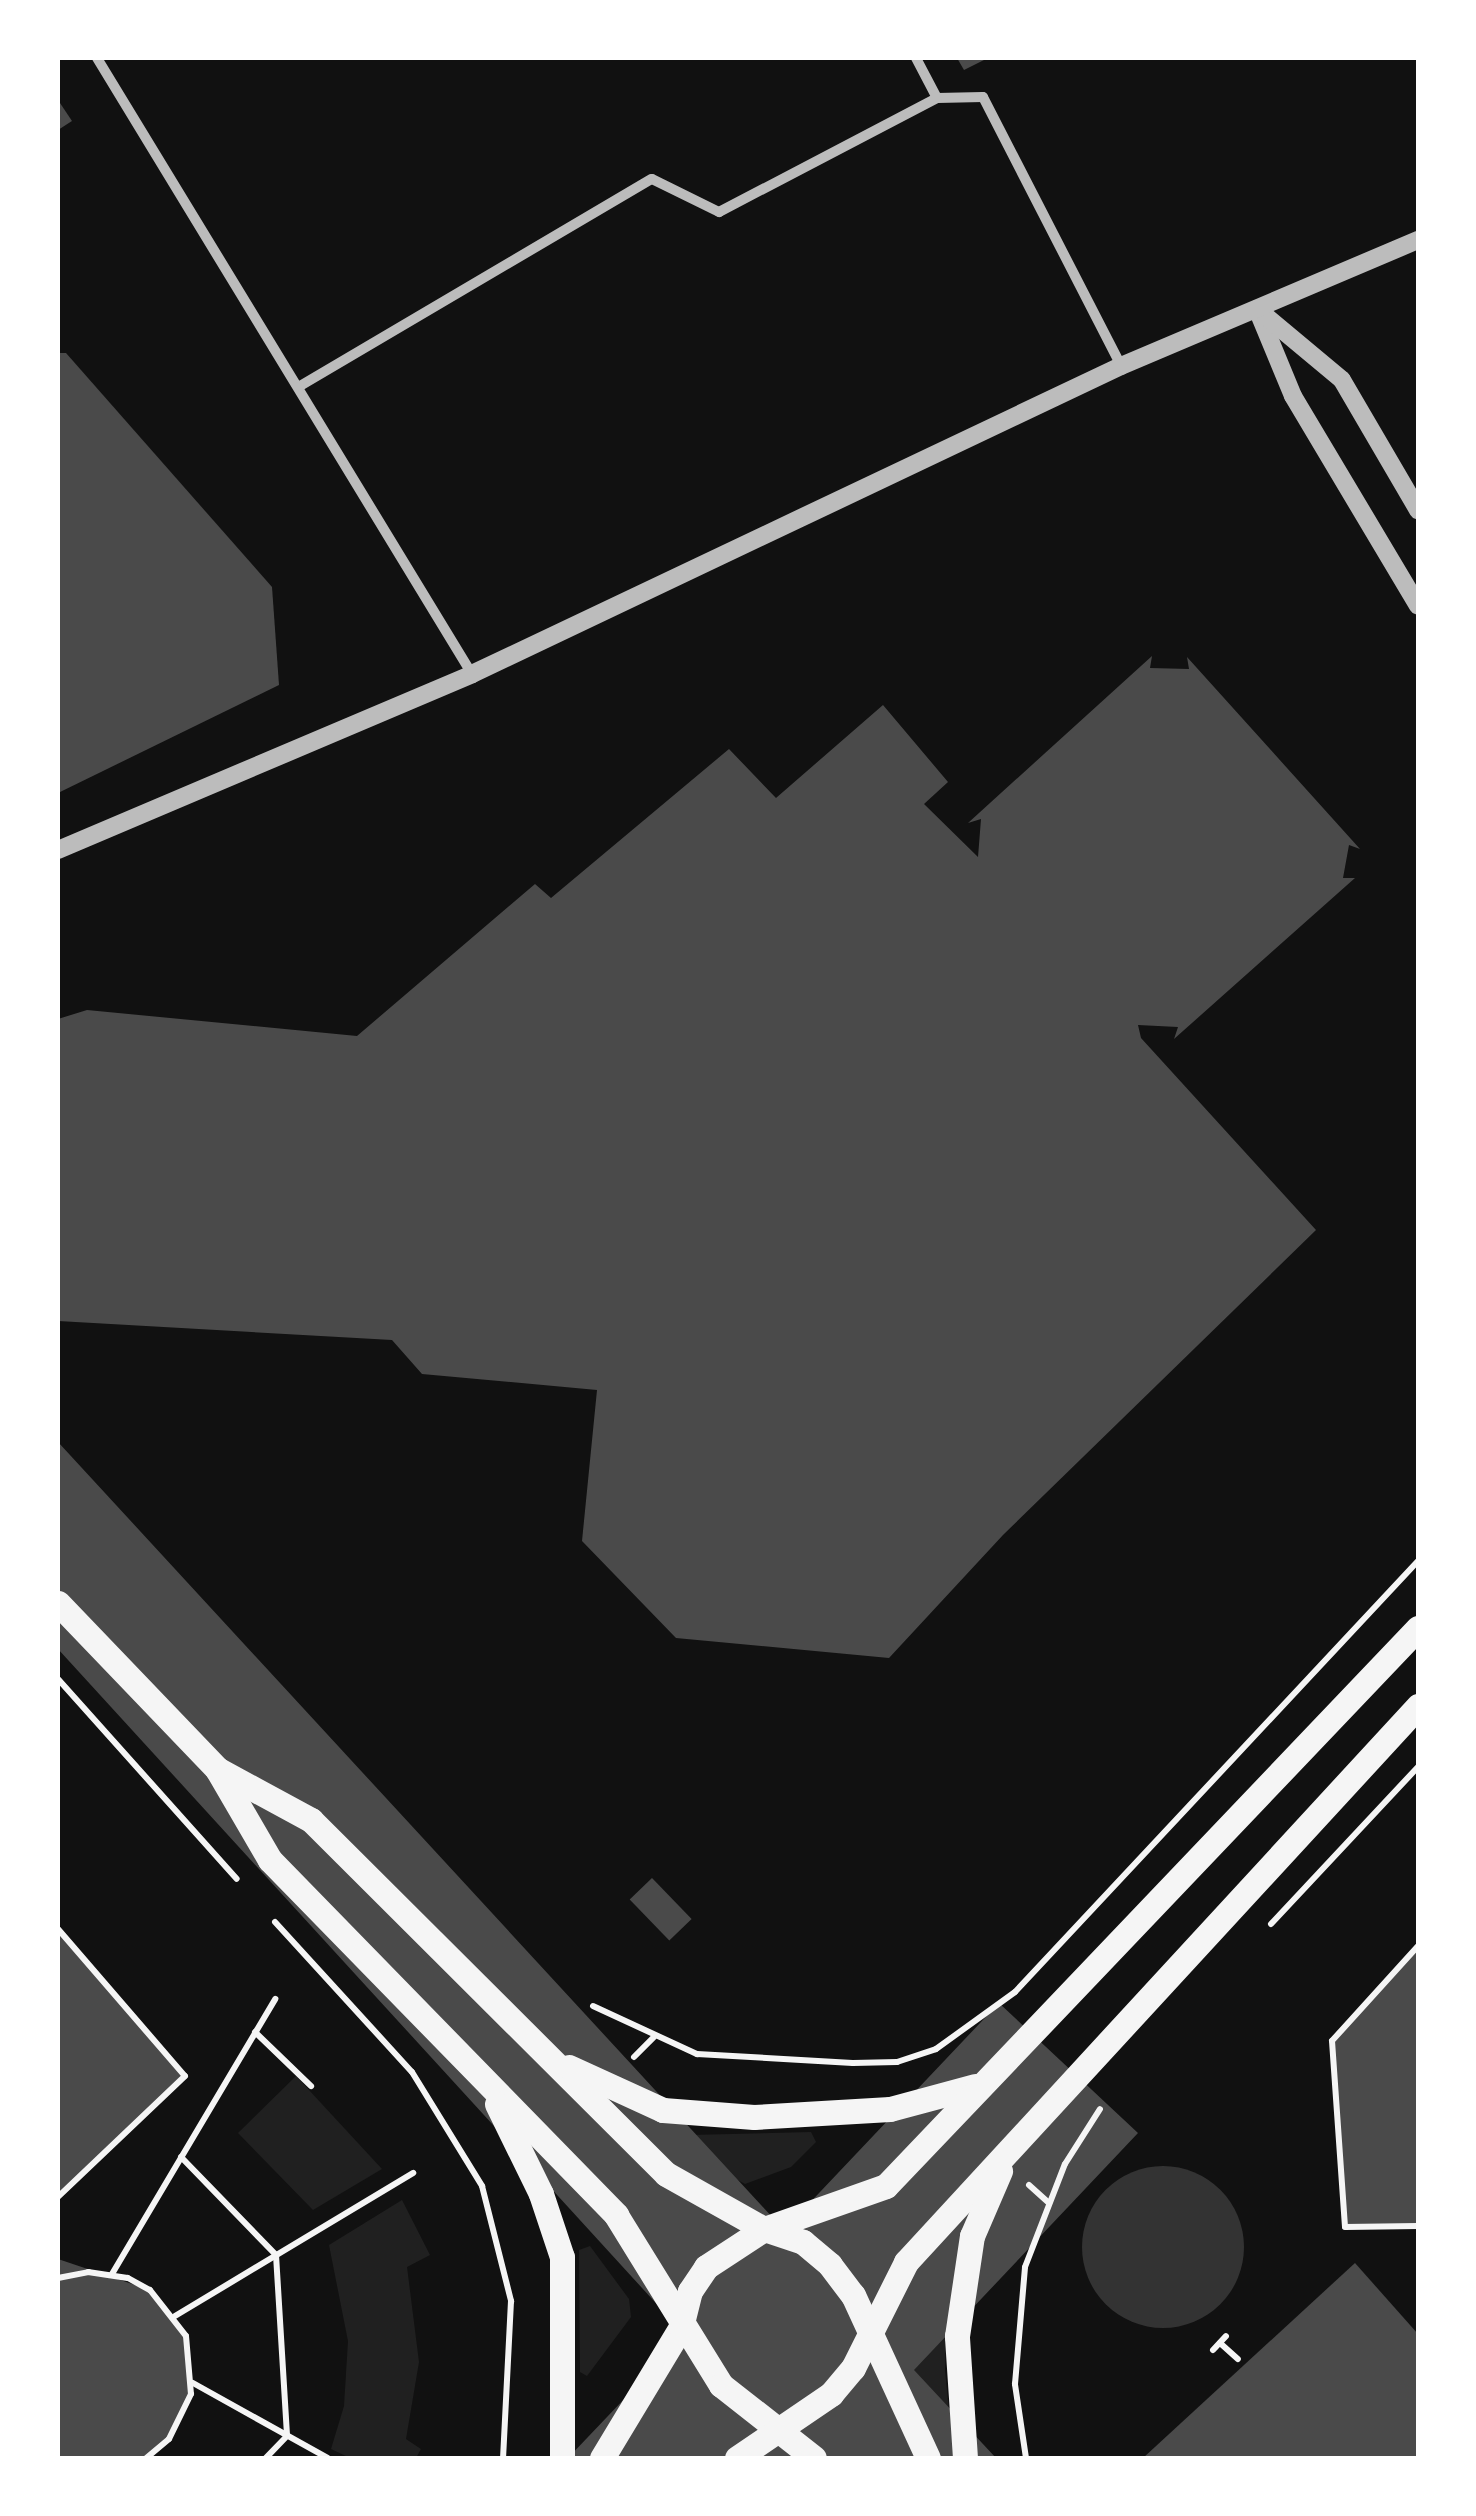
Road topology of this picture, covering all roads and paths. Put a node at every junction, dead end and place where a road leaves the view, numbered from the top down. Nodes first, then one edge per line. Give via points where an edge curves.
1 (97, 58) edge
2 (916, 58) edge
3 (937, 98) junction
4 (1418, 240) edge
5 (1257, 309) junction
6 (1122, 366) junction
7 (300, 386) junction
8 (1418, 510) edge
9 (1418, 606) edge
10 (472, 674) junction
11 (58, 850) edge
12 (1418, 1560) edge
13 (58, 1602) edge
14 (1418, 1628) edge
15 (58, 1679) edge
16 (1418, 1706) edge
17 (1418, 1768) edge
18 (217, 1769) junction
19 (243, 1886) dead end
20 (270, 1915) dead end
21 (58, 1929) edge
22 (1260, 1936) dead end
23 (1418, 1946) edge
24 (275, 1999) dead end
25 (593, 2006) dead end
26 (256, 2032) junction
27 (528, 2038) junction
28 (988, 2078) junction
29 (311, 2086) dead end
30 (489, 2086) junction
31 (1105, 2102) dead end
32 (1033, 2121) junction
33 (182, 2157) junction
34 (413, 2173) dead end
35 (58, 2197) edge
36 (1418, 2226) edge
37 (764, 2228) junction
38 (276, 2256) junction
39 (112, 2274) junction
40 (58, 2278) edge
41 (175, 2316) junction
42 (681, 2328) junction
43 (870, 2336) junction
44 (1213, 2350) dead end
45 (1238, 2359) dead end
46 (193, 2383) junction
47 (778, 2432) junction
48 (287, 2436) junction
49 (146, 2458) edge
50 (266, 2458) edge
51 (328, 2458) edge
52 (503, 2458) edge
53 (562, 2458) edge
54 (602, 2458) edge
55 (737, 2458) edge
56 (814, 2458) edge
57 (928, 2458) edge
58 (965, 2458) edge
59 (1026, 2458) edge

1 - 7 street
2 - 3 street
3 - 6 street via 983,97
3 - 7 street via 719,212 652,178
4 - 5 street
5 - 6 street
5 - 8 street via 1342,380
5 - 9 street via 1293,396
6 - 10 street
7 - 10 street
10 - 11 street
12 - 25 path via 1014,1992 936,2049 897,2062 853,2063 697,2054
13 - 18 main road
14 - 28 main road
15 - 19 path
16 - 32 main road
17 - 22 path
18 - 27 main road via 311,1820
18 - 30 main road via 270,1860
20 - 52 path via 412,2072 482,2186 511,2301
21 - 35 path via 185,2076
23 - 36 path via 1332,2041 1344,2227
24 - 26 path
26 - 29 path
26 - 33 path
27 - 28 main road via 618,2091 663,2110 699,2115 890,2108 962,2094
27 - 37 main road via 666,2174
28 - 37 main road via 886,2186
30 - 42 main road via 616,2215
30 - 53 main road via 542,2194 562,2257
31 - 59 path via 1065,2164 1024,2267 1015,2384
32 - 43 main road via 906,2262
32 - 58 main road via 1004,2162 972,2236 957,2336
33 - 38 path
33 - 39 path
34 - 38 path
37 - 42 main road via 706,2267 690,2290
37 - 43 main road via 803,2242 830,2264
38 - 41 path
38 - 48 path
39 - 40 path
39 - 41 path via 150,2290
41 - 46 path via 191,2352
42 - 47 main road via 721,2385
42 - 54 main road
43 - 47 main road via 831,2394
43 - 57 main road
44 - 45 path via 1223,2340
46 - 48 path
46 - 49 path via 184,2416
47 - 55 main road
47 - 56 main road
48 - 50 path
48 - 51 path

